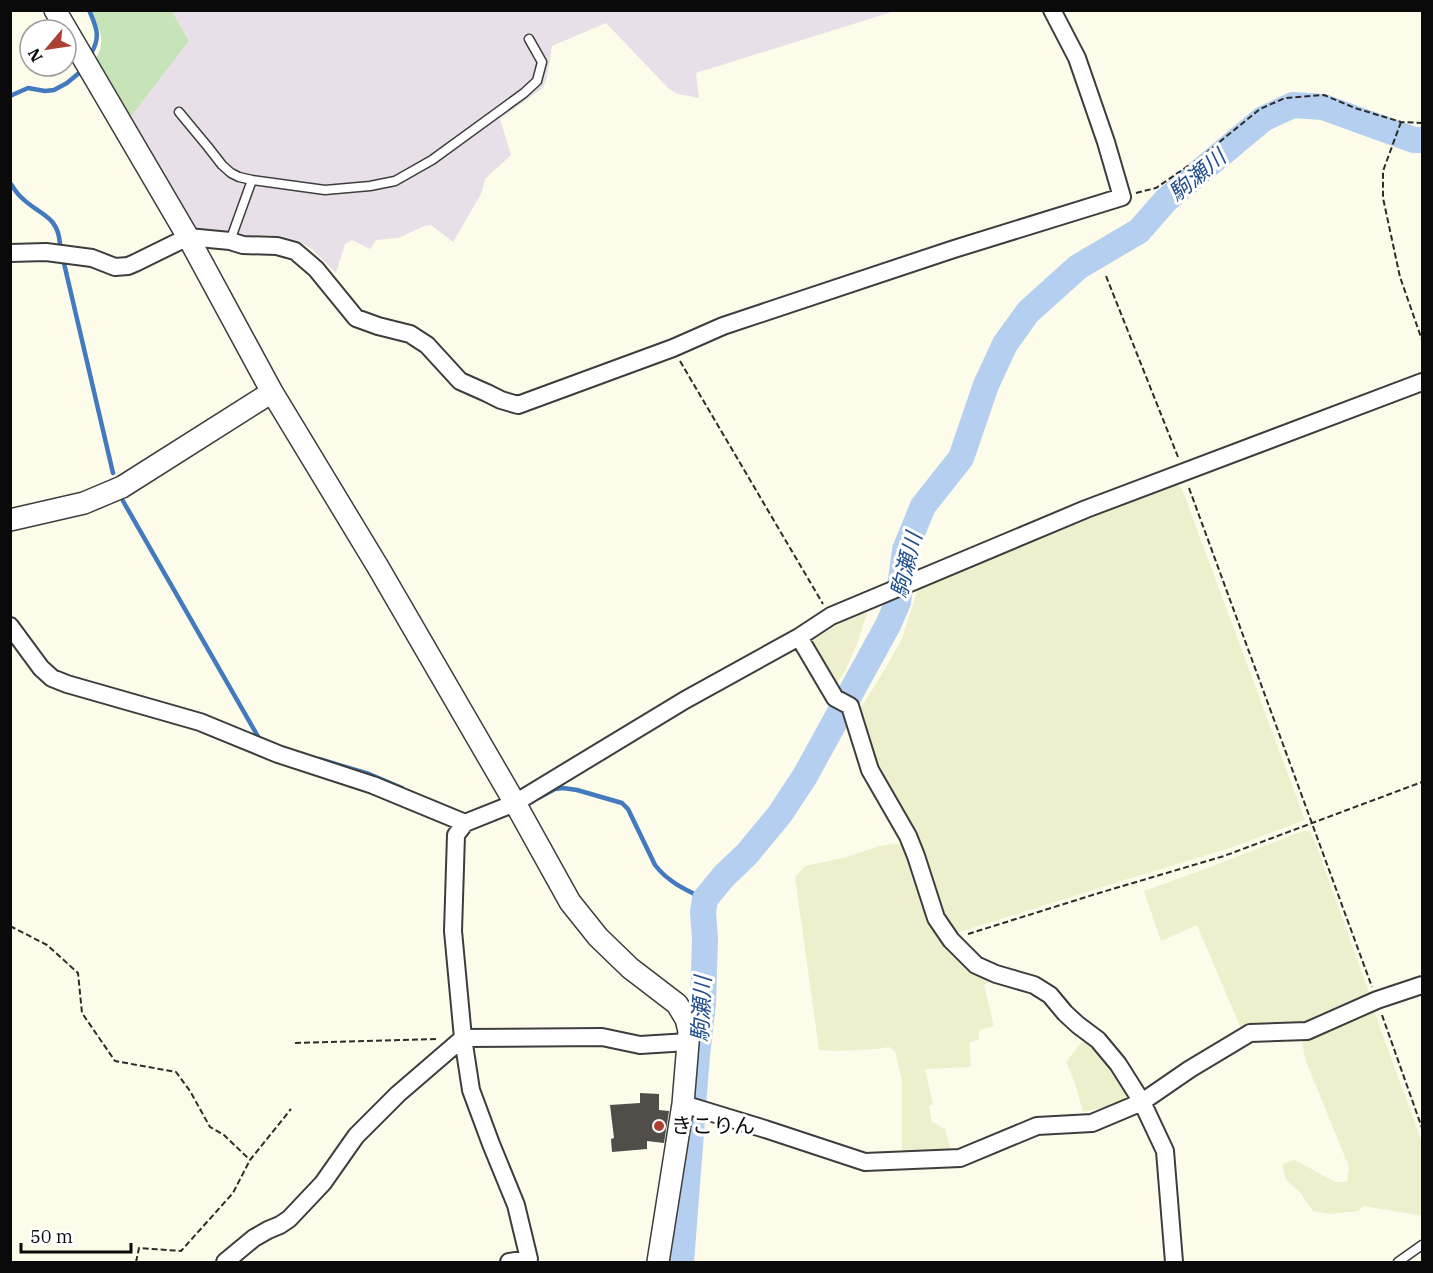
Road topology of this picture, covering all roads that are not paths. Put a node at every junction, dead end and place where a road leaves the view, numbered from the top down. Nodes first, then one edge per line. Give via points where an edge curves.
1 (55, 10) edge
2 (1052, 10) edge
3 (529, 39) dead end
4 (179, 112) dead end
5 (252, 180) junction
6 (188, 237) junction
7 (230, 241) junction
8 (10, 253) edge
9 (1422, 382) edge
10 (272, 392) junction
11 (10, 520) edge
12 (10, 626) edge
13 (799, 637) junction
14 (515, 803) junction
15 (465, 823) junction
16 (1422, 986) edge
17 (463, 1038) junction
18 (688, 1042) junction
19 (1142, 1102) junction
20 (683, 1104) junction
21 (1422, 1245) edge
22 (225, 1263) edge
23 (509, 1263) edge
24 (658, 1263) edge
25 (1174, 1263) edge
26 (1398, 1263) edge

1 - 6 street
2 - 7 street via 1077,58 1122,197 723,326 518,405 460,381 427,345 410,334 356,318 316,269 295,251
3 - 5 lane via 542,62 537,81 405,176 370,186 325,190
4 - 5 lane via 222,165 231,173
5 - 7 lane
6 - 7 street
6 - 8 street via 121,267 92,258 46,252
6 - 10 street
9 - 13 street via 1086,509 831,616
10 - 11 street via 122,487 84,503
10 - 14 street
12 - 15 street via 52,678 200,722
13 - 14 street via 685,700
13 - 19 street via 835,698 850,706 870,771 908,836 936,918 951,940 976,965 1034,985 1050,995 1098,1040
14 - 15 street
14 - 18 street via 570,902 598,938 677,1004 686,1019
15 - 17 street via 456,835 453,931
16 - 19 street via 1377,1000 1307,1031 1250,1033
17 - 18 street via 602,1037 640,1045
17 - 22 street via 398,1094 357,1136 323,1183 289,1219 254,1238
17 - 23 street via 471,1090 516,1205 528,1259
18 - 20 street
19 - 20 street via 1092,1123 1037,1126 960,1158 865,1162
19 - 25 street via 1165,1151
20 - 24 street
21 - 26 lane

